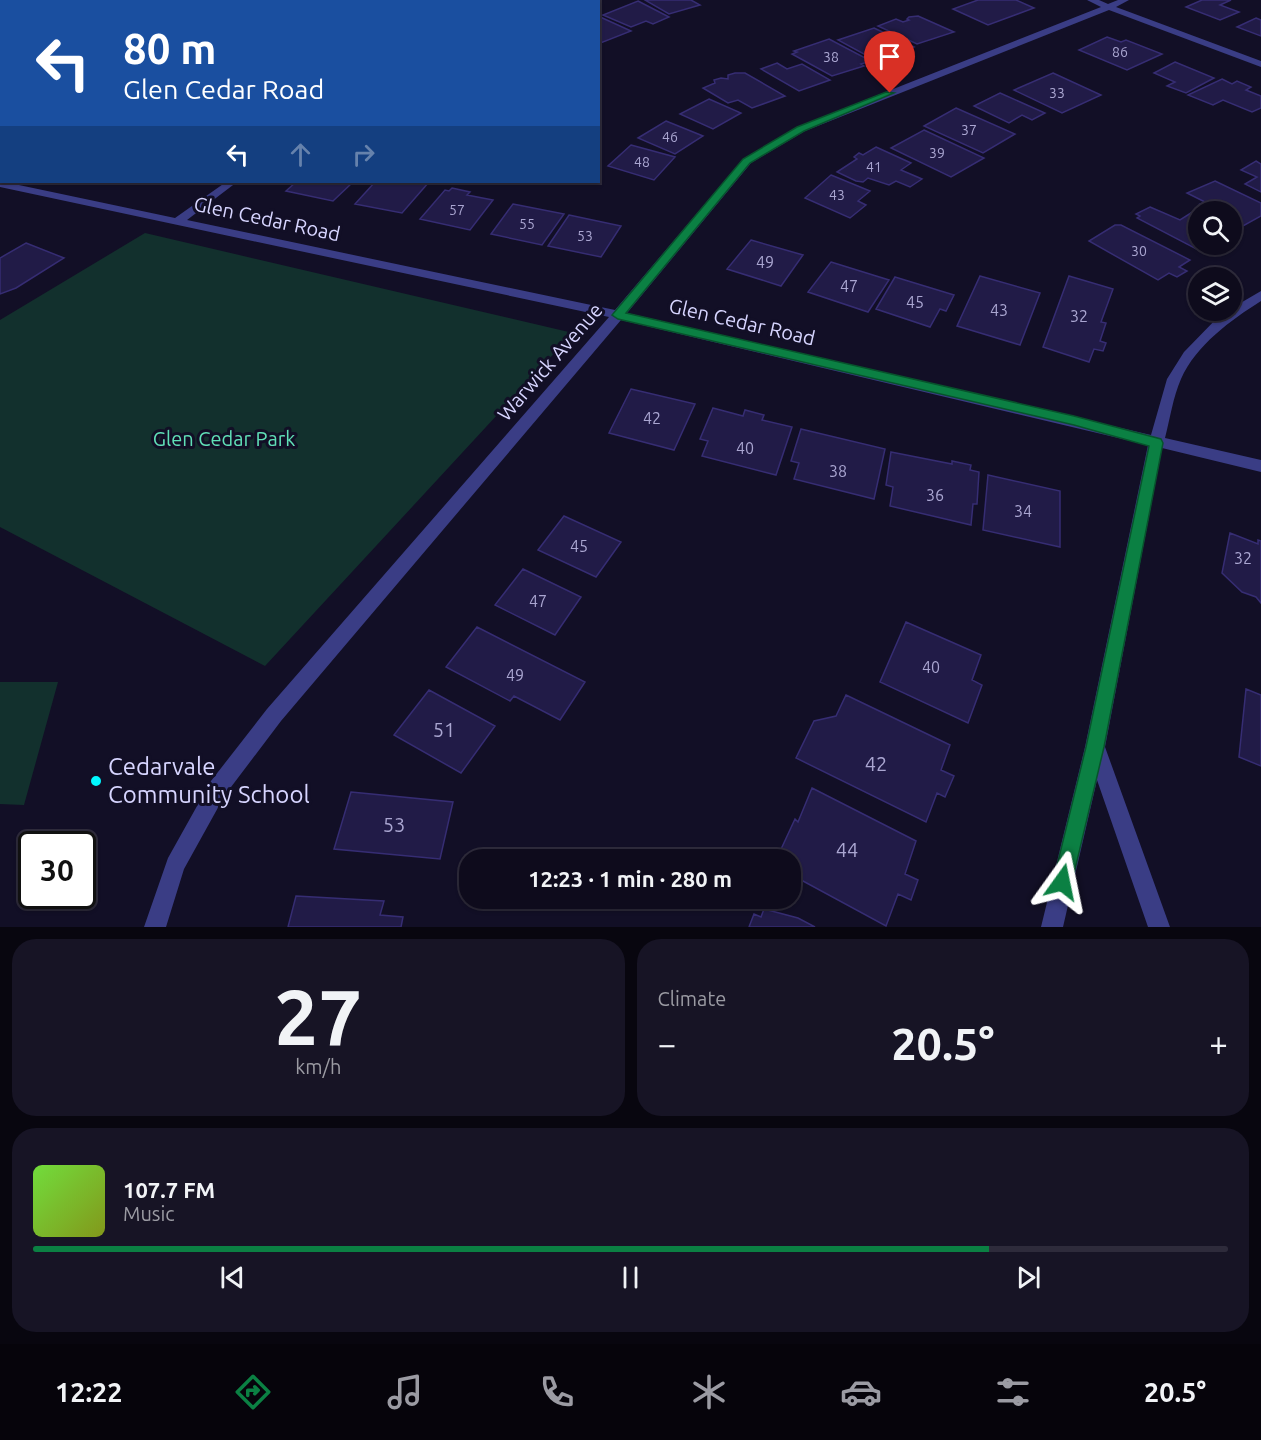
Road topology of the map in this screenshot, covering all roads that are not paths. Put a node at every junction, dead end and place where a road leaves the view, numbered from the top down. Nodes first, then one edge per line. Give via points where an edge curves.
1 (1091, 0) edge
2 (1125, 0) edge
3 (1109, 7) junction
4 (1261, 64) edge
5 (231, 183) edge
6 (0, 184) edge
7 (178, 221) junction
8 (1261, 295) edge
9 (618, 315) junction
10 (1156, 443) junction
11 (1261, 466) edge
12 (1095, 747) junction
13 (155, 927) edge
14 (1052, 927) edge
15 (1159, 927) edge

1 - 3 street
2 - 3 street, Warwick Avenue
3 - 4 street
3 - 9 street, Warwick Avenue via 801,129 747,161
5 - 7 street
6 - 7 street, Glen Cedar Road
7 - 9 street, Glen Cedar Road
8 - 10 street via 1225,318 1189,355 1174,379
9 - 10 street, Glen Cedar Road via 1074,420
9 - 13 street, Warwick Avenue via 274,715 218,788 176,865
10 - 11 street, Glen Cedar Road
10 - 12 street
12 - 14 street
12 - 15 street

